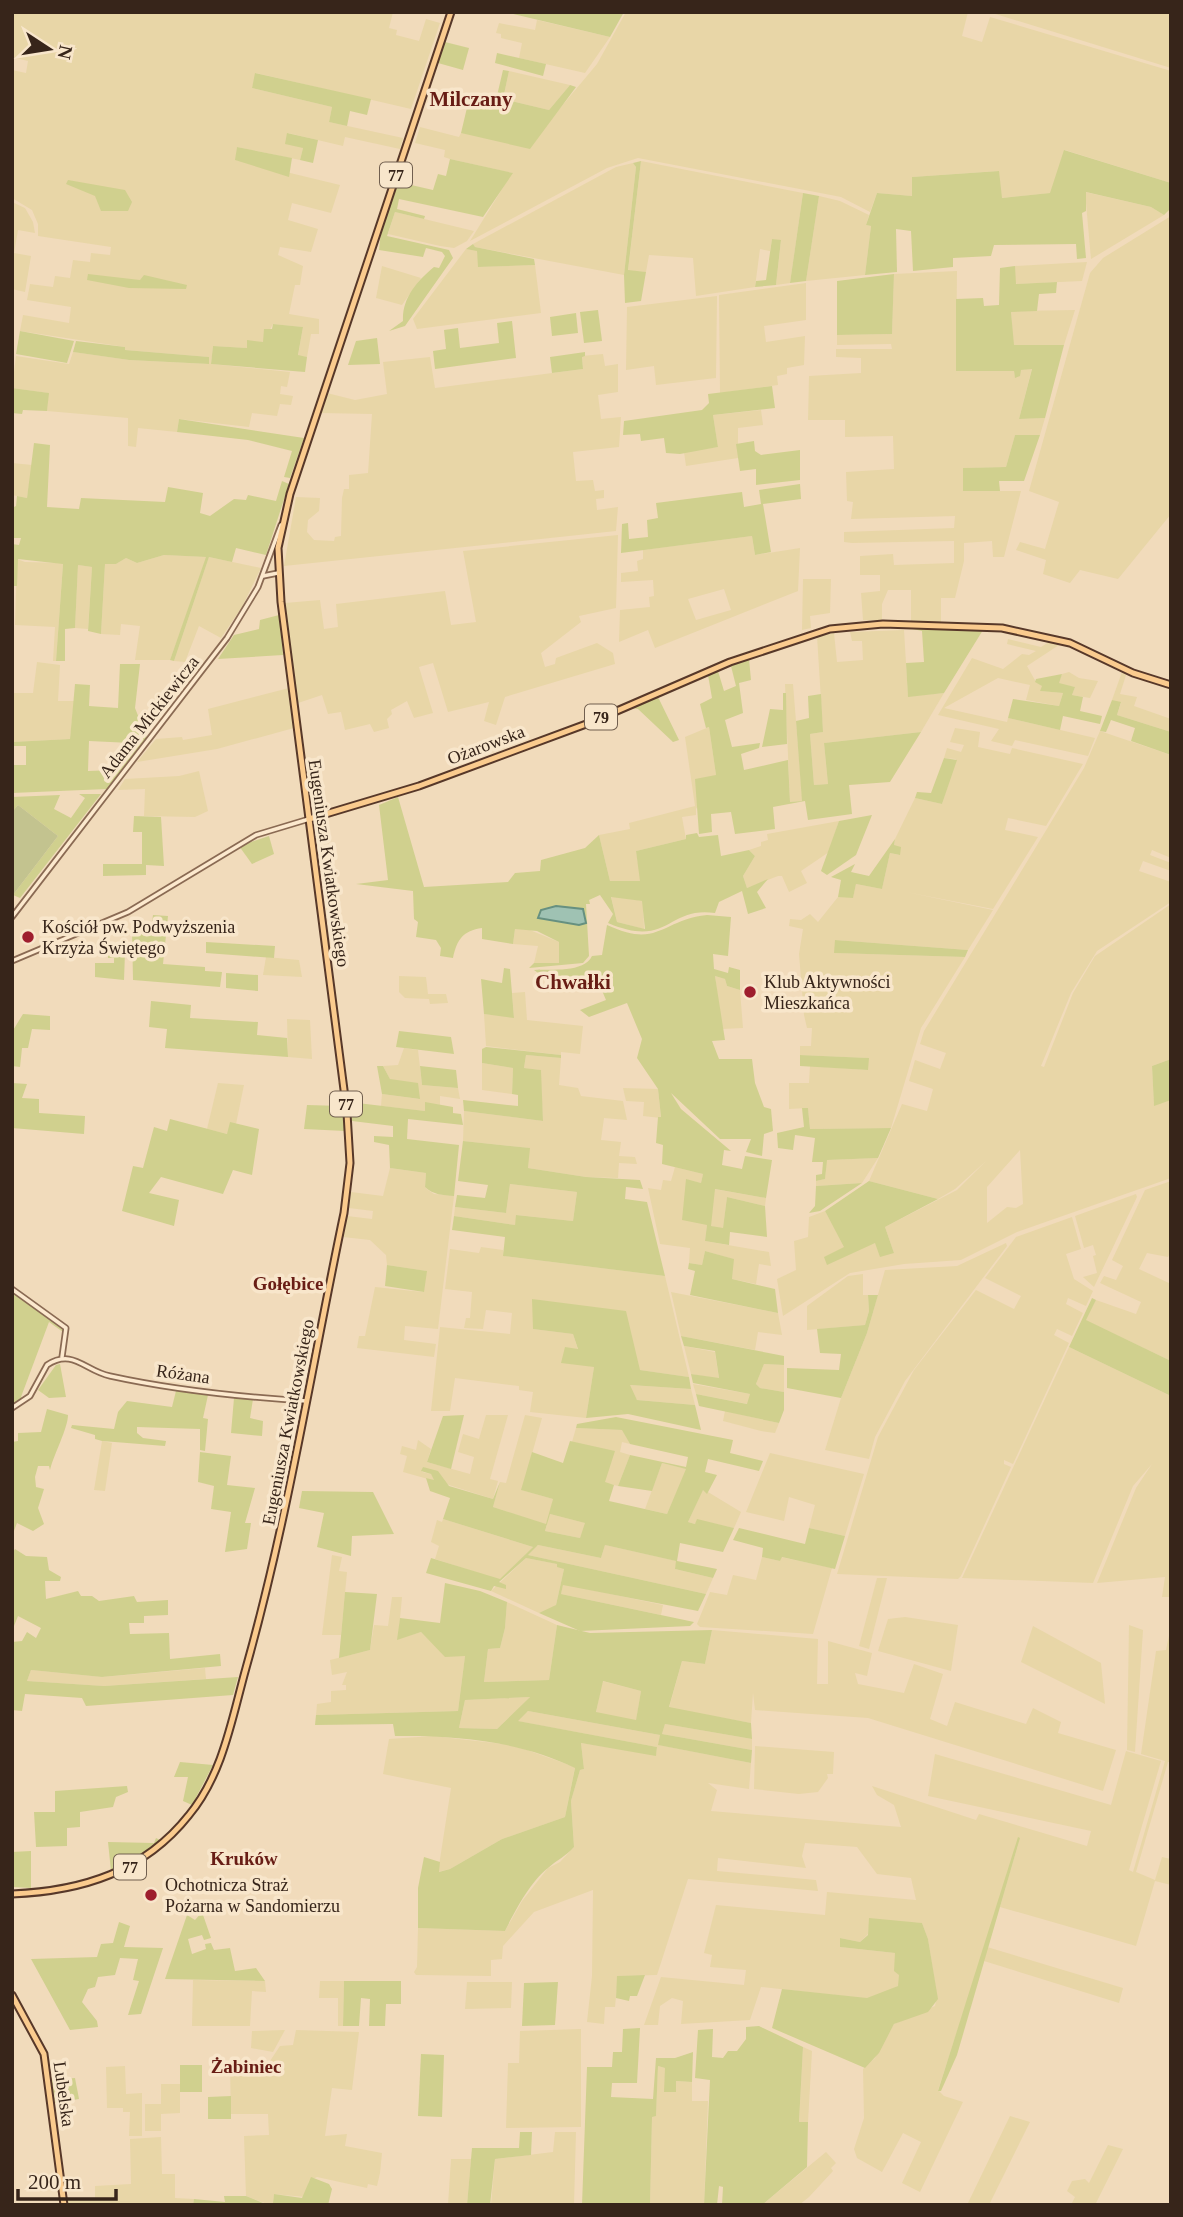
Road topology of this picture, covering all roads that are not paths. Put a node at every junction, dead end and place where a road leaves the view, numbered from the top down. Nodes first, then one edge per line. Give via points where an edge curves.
1 (451, 12) edge
2 (283, 519) junction
3 (278, 573) junction
4 (263, 576) junction
5 (1171, 685) edge
6 (309, 819) junction
7 (12, 917) edge
8 (12, 961) edge
9 (12, 1289) edge
10 (62, 1358) junction
11 (306, 1401) junction
12 (12, 1408) edge
13 (12, 1893) edge
14 (12, 1995) edge
15 (64, 2205) edge

1 - 2 main road, Adama Mickiewicza / 77
2 - 3 main road, Adama Mickiewicza / 77
2 - 4 street, Adama Mickiewicza
3 - 4 street
3 - 6 main road, Eugeniusza Kwiatkowskiego / 77
4 - 7 street, Adama Mickiewicza via 204,670
5 - 6 main road, Ożarowska / 79 via 1142,677 1070,643 989,627 872,625 805,635 690,677 584,725 419,786
6 - 8 street, Ożarowska via 256,835 128,912
6 - 11 main road, Eugeniusza Kwiatkowskiego / 77 via 349,1125 350,1163 345,1210
9 - 10 street via 66,1328
10 - 11 street, Różana via 76,1359 104,1375 153,1384
10 - 12 street via 45,1366 30,1396
11 - 13 main road, Eugeniusza Kwiatkowskiego / 77 via 265,1599 221,1756 205,1792 171,1836 136,1863 88,1884
14 - 15 main road, Lubelska via 44,2054

